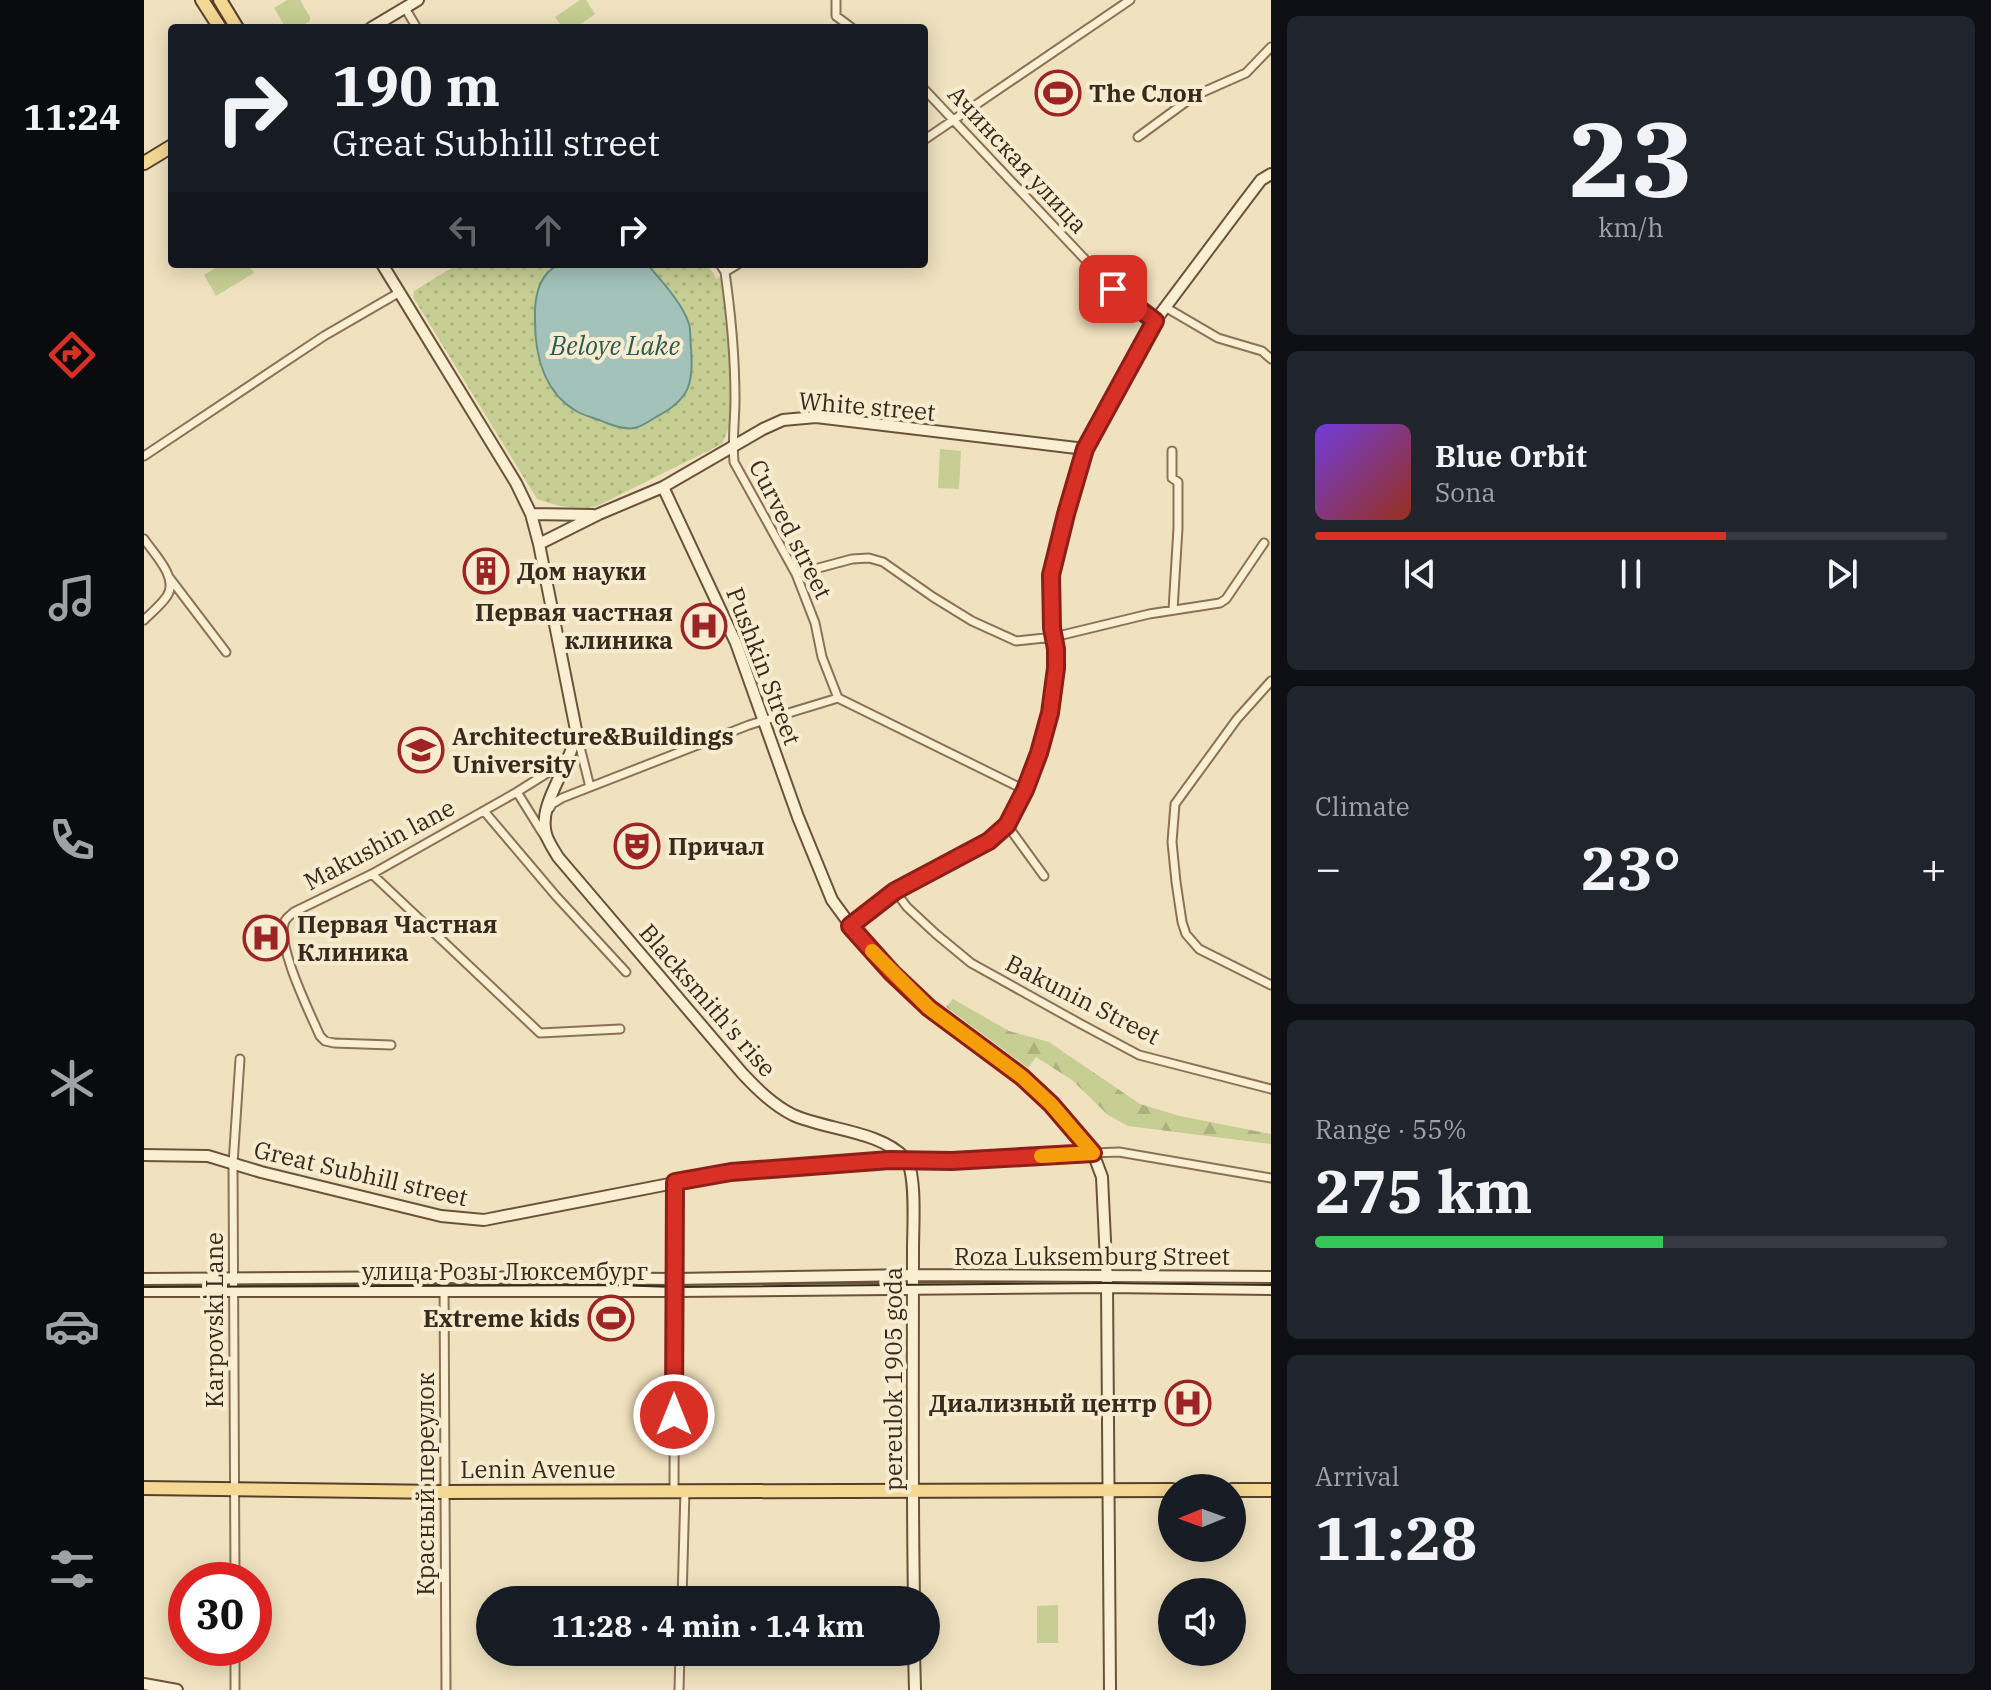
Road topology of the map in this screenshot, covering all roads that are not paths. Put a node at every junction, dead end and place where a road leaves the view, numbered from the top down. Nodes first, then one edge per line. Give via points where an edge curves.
1 (202, 0) edge
2 (220, 0) edge
3 (418, 0) edge
4 (836, 0) edge
5 (1130, 0) edge
6 (405, 8) junction
7 (217, 24) edge
8 (235, 24) edge
9 (378, 24) edge
10 (415, 24) edge
11 (847, 24) edge
12 (1271, 47) edge
13 (928, 93) edge
14 (954, 119) junction
15 (928, 137) edge
16 (1138, 137) dead end
17 (168, 148) edge
18 (144, 163) edge
19 (1271, 174) edge
20 (385, 268) edge
21 (722, 268) edge
22 (732, 268) edge
23 (725, 272) junction
24 (400, 292) junction
25 (1165, 307) junction
26 (1155, 321) junction
27 (1271, 359) edge
28 (732, 447) junction
29 (1085, 449) junction
30 (1172, 451) dead end
31 (144, 456) edge
32 (663, 487) junction
33 (531, 514) junction
34 (599, 514) junction
35 (144, 539) edge
36 (1264, 543) dead end
37 (539, 544) junction
38 (796, 574) junction
39 (169, 577) junction
40 (1173, 610) junction
41 (144, 620) edge
42 (1054, 637) junction
43 (226, 652) dead end
44 (1271, 681) edge
45 (838, 698) junction
46 (763, 722) junction
47 (576, 730) junction
48 (572, 749) junction
49 (590, 787) junction
50 (1025, 790) junction
51 (517, 792) junction
52 (484, 811) junction
53 (544, 821) junction
54 (1007, 825) junction
55 (551, 846) junction
56 (372, 874) junction
57 (1044, 876) dead end
58 (895, 891) junction
59 (850, 926) junction
60 (626, 972) dead end
61 (1271, 985) edge
62 (620, 1029) dead end
63 (391, 1045) dead end
64 (240, 1059) dead end
65 (1271, 1089) edge
66 (1093, 1153) junction
67 (144, 1155) edge
68 (907, 1160) junction
69 (233, 1164) junction
70 (1271, 1178) edge
71 (675, 1182) junction
72 (913, 1275) junction
73 (444, 1277) junction
74 (1271, 1277) edge
75 (234, 1278) junction
76 (144, 1279) edge
77 (675, 1279) junction
78 (1106, 1282) junction
79 (913, 1289) junction
80 (1271, 1289) edge
81 (444, 1290) junction
82 (144, 1291) edge
83 (234, 1291) junction
84 (675, 1291) junction
85 (144, 1488) edge
86 (235, 1488) junction
87 (912, 1489) junction
88 (680, 1490) junction
89 (1109, 1490) junction
90 (1158, 1490) edge
91 (1246, 1490) edge
92 (1271, 1490) edge
93 (444, 1492) junction
94 (235, 1562) edge
95 (682, 1586) edge
96 (914, 1586) edge
97 (235, 1666) edge
98 (680, 1666) edge
99 (914, 1666) edge
100 (144, 1684) edge
101 (177, 1690) edge
102 (235, 1690) edge
103 (446, 1690) edge
104 (679, 1690) edge
105 (915, 1690) edge
106 (1110, 1690) edge

1 - 7 main road
2 - 8 main road
3 - 6 main road
4 - 11 street via 836,16
5 - 14 street
6 - 9 main road
6 - 10 street
12 - 16 street via 1246,73 1194,96
13 - 14 street, Ачинская улица
14 - 15 street
14 - 26 street, Ачинская улица via 1113,289
17 - 18 main road
19 - 25 main road via 1261,180
20 - 24 main road
21 - 23 street, Curved street
22 - 23 street
23 - 28 street, Curved street via 735,398
24 - 31 street
24 - 33 main road
25 - 26 main road
25 - 27 street via 1218,338 1262,351
26 - 29 main road
28 - 29 main road, White street via 783,420 816,417
28 - 32 main road, White street
28 - 38 street, Curved street via 734,462
29 - 42 street via 1051,575
30 - 40 street via 1172,478 1178,482
32 - 34 main road
32 - 46 main road, Pushkin Street via 736,643
33 - 34 main road
33 - 37 main road
34 - 37 main road
35 - 39 street
36 - 40 street via 1226,599
37 - 47 main road
38 - 42 street via 869,558 972,621 1016,641
38 - 45 street, Curved street
39 - 41 street via 167,596
39 - 43 street
40 - 42 street
42 - 50 street via 1049,716
44 - 61 street via 1175,804 1172,842 1186,934 1199,949
45 - 46 street
45 - 50 street
46 - 49 street
46 - 59 main road, Pushkin Street via 832,900
47 - 48 main road
47 - 49 street
48 - 51 street, Makushin lane via 552,770
48 - 53 main road
49 - 53 street via 552,804
50 - 54 street
51 - 52 street, Makushin lane
51 - 55 street
52 - 56 street, Makushin lane
52 - 60 street
53 - 55 main road
54 - 57 street
54 - 58 street via 989,841
55 - 68 main road, Blacksmith's rise via 764,1096 791,1114 883,1143
56 - 62 street via 540,1033
56 - 63 street, Makushin lane via 294,912 285,922 283,941 325,1041
58 - 59 street
58 - 65 street, Bakunin Street via 971,963 1139,1055
59 - 66 main road, Pushkin Street via 929,1008 1051,1104
64 - 69 street, Karpovski Lane
66 - 68 main road, Great Subhill street
66 - 70 street via 1119,1152
66 - 78 main road via 1102,1177
67 - 69 main road, Great Subhill street via 208,1156
68 - 71 main road, Great Subhill street via 731,1172
68 - 72 main road, pereulok 1905 goda via 913,1178
69 - 71 main road, Great Subhill street via 441,1216 484,1220
69 - 75 street, Karpovski Lane
71 - 77 street
72 - 77 main road, улица Розы Люксембург
72 - 78 main road, Roza Luksemburg Street
72 - 79 main road, pereulok 1905 goda
73 - 75 main road, улица Розы Люксембург
73 - 77 main road, улица Розы Люксембург
73 - 81 street, Красный переулок
74 - 78 main road, Roza Luksemburg Street
75 - 76 main road, улица Розы Люксембург
75 - 83 street, Karpovski Lane
77 - 84 street
78 - 79 main road, Roza Luksemburg Street
78 - 80 main road, Roza Luksemburg Street
78 - 89 main road
79 - 84 main road, улица Розы Люксембург
79 - 87 main road, pereulok 1905 goda
81 - 83 main road, улица Розы Люксембург
81 - 84 main road, улица Розы Люксембург
81 - 93 street, Красный переулок
82 - 83 main road, улица Розы Люксембург
83 - 86 street, Karpovski Lane
84 - 88 street
85 - 86 main road, Lenin Avenue
86 - 93 main road, Lenin Avenue
86 - 94 street, Karpovski Lane
87 - 88 main road, Lenin Avenue
87 - 89 main road, Lenin Avenue
87 - 96 main road, pereulok 1905 goda
88 - 93 main road, Lenin Avenue
88 - 95 street
89 - 90 main road, Lenin Avenue
89 - 106 main road
91 - 92 main road
93 - 103 street, Красный переулок
97 - 102 street
98 - 104 street
99 - 105 main road
100 - 101 main road

